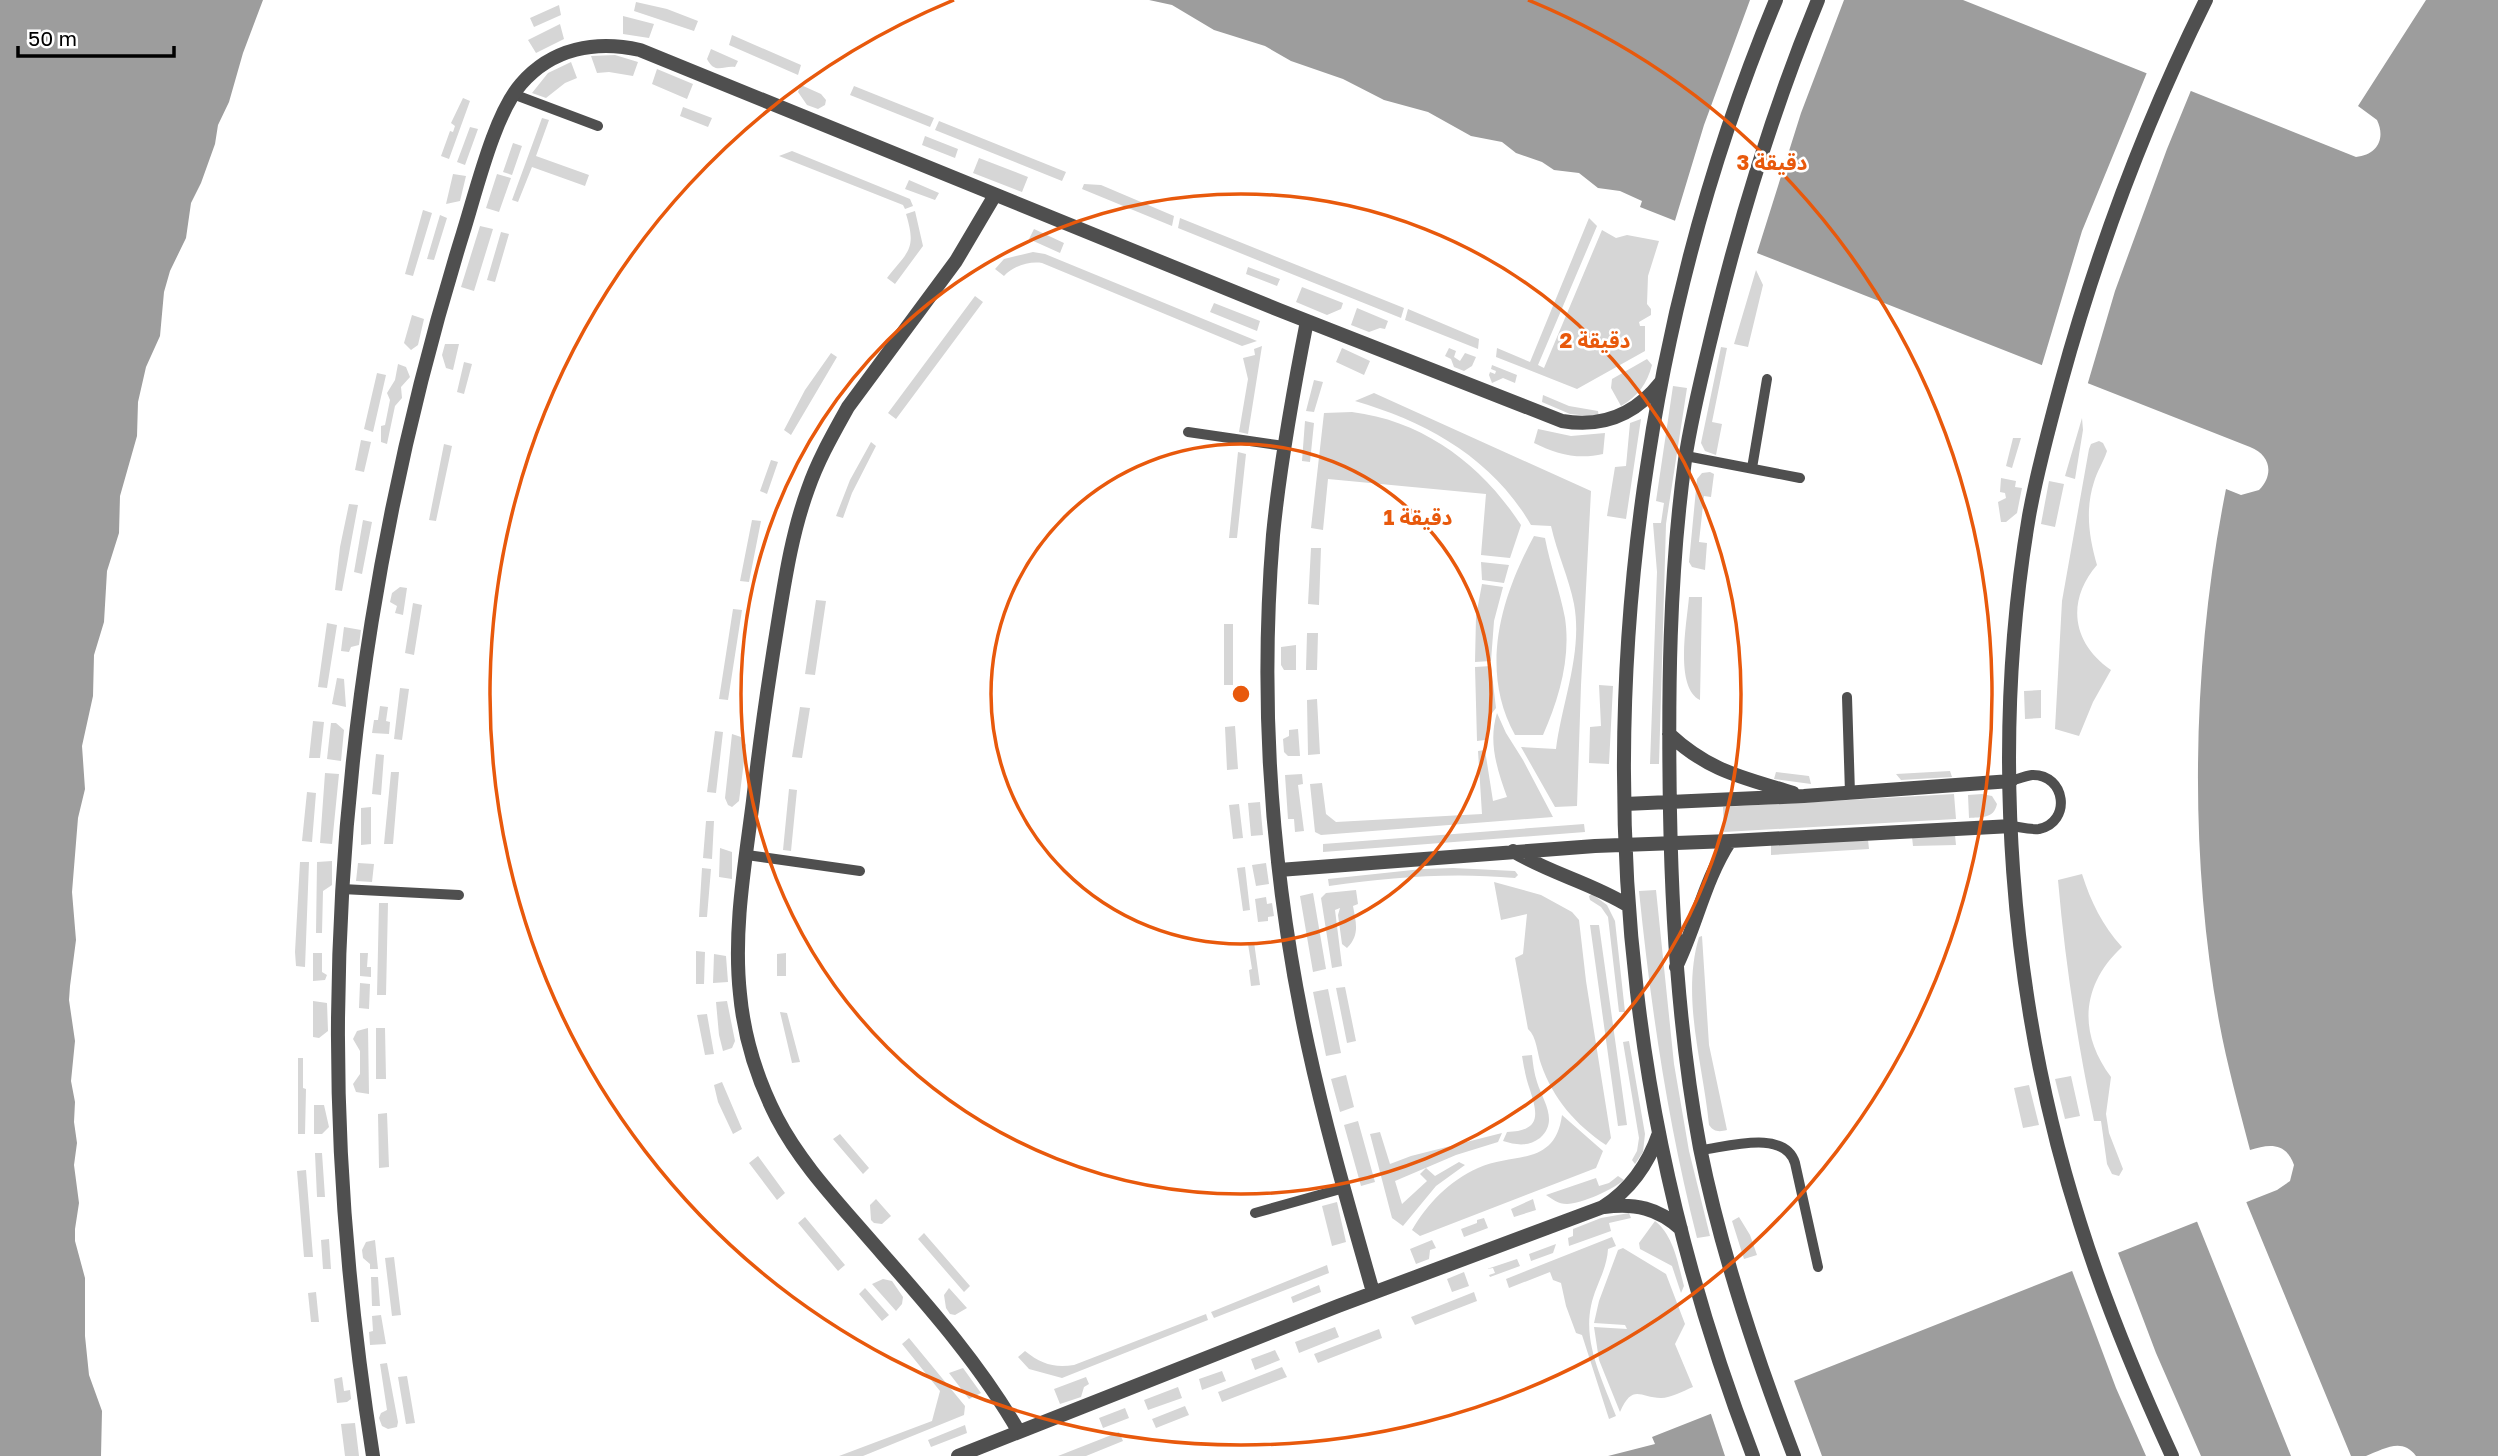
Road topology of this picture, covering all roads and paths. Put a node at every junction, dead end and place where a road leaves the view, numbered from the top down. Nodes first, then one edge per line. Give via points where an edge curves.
1 (1776, 0) edge
2 (1818, 0) edge
3 (2206, 0) edge
4 (513, 94) junction
5 (598, 126) dead end
6 (995, 195) junction
7 (1307, 321) junction
8 (1767, 379) dead end
9 (1661, 382) junction
10 (1188, 432) dead end
11 (1284, 446) junction
12 (1686, 456) junction
13 (1752, 468) junction
14 (1800, 478) dead end
15 (1847, 697) dead end
16 (1669, 734) junction
17 (2011, 781) junction
18 (1850, 793) junction
19 (1804, 796) junction
20 (1670, 802) junction
21 (1625, 804) junction
22 (2012, 826) junction
23 (1730, 841) junction
24 (1670, 843) junction
25 (1627, 844) junction
26 (1513, 851) junction
27 (747, 855) junction
28 (1279, 870) junction
29 (860, 871) dead end
30 (342, 889) junction
31 (459, 895) dead end
32 (1629, 906) junction
33 (1676, 968) junction
34 (1659, 1132) junction
35 (1701, 1150) junction
36 (1345, 1188) junction
37 (1603, 1207) junction
38 (1255, 1213) dead end
39 (1681, 1229) junction
40 (1818, 1267) dead end
41 (1374, 1292) junction
42 (1019, 1432) junction
43 (373, 1456) edge
44 (958, 1456) edge
45 (1753, 1456) edge
46 (1794, 1456) edge
47 (2172, 1456) edge

1 - 9 street via 1731,121 1690,259
2 - 12 street via 1765,145 1728,271
3 - 17 street via 2143,139 2104,243 2056,402 2030,512 2017,601
4 - 5 lane
4 - 6 street via 542,65 565,52 625,47
4 - 30 street via 452,269 397,486 360,707
6 - 7 street
6 - 27 street via 956,261 848,407 808,487 786,574
7 - 9 street via 1575,423 1624,415
7 - 11 street
8 - 13 lane
9 - 21 street via 1636,558
10 - 11 lane
11 - 28 street via 1273,536 1268,679
12 - 13 lane
12 - 16 street via 1674,583
13 - 14 lane
15 - 18 lane
16 - 19 street via 1718,770
16 - 20 street
17 - 18 street
17 - 22 street
17 - 22 lane via 2031,775 2048,779 2059,789 2062,802 2059,815 2049,825 2033,830
18 - 19 street
19 - 20 street
20 - 21 street
20 - 24 street
21 - 25 street
22 - 23 street
22 - 47 street via 2031,1016 2050,1110 2079,1220 2125,1348
23 - 24 street
23 - 33 street via 1705,888
24 - 25 street
24 - 33 street
25 - 26 street
25 - 32 street
26 - 28 street
26 - 32 street
27 - 29 lane
27 - 42 street via 739,941 740,993 749,1045 766,1095 805,1163 959,1343
28 - 36 street via 1308,1046
30 - 31 lane
30 - 43 street via 338,1020 341,1165 351,1294
32 - 34 street via 1643,1039
33 - 35 street
34 - 37 street via 1638,1176
34 - 39 street
35 - 40 lane via 1771,1142 1789,1150
35 - 46 street via 1734,1280
36 - 38 lane
36 - 41 street
37 - 39 street via 1650,1208
37 - 41 street
39 - 45 street via 1718,1359
41 - 42 street
42 - 44 street

